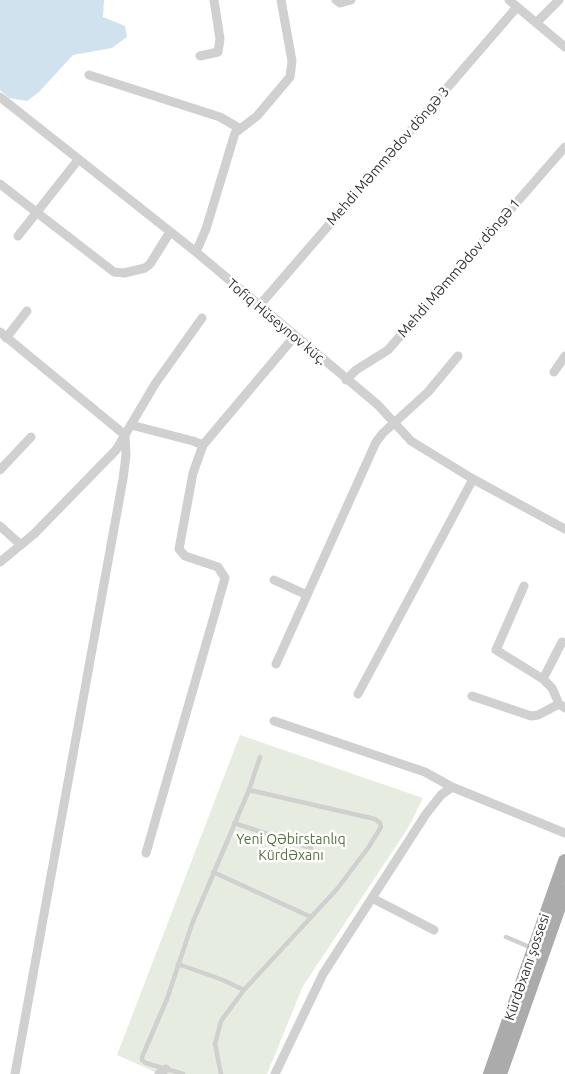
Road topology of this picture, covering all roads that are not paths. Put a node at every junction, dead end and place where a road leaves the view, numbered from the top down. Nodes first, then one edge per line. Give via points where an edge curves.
1 (214, 0) edge
2 (281, 0) edge
3 (336, 0) edge
4 (351, 0) edge
5 (509, 0) edge
6 (558, 0) edge
7 (517, 7) junction
8 (536, 23) junction
9 (565, 48) edge
10 (200, 56) dead end
11 (89, 75) dead end
12 (0, 97) edge
13 (239, 128) junction
14 (565, 147) edge
15 (78, 160) junction
16 (0, 184) edge
17 (36, 213) junction
18 (170, 232) junction
19 (18, 236) dead end
20 (196, 252) junction
21 (258, 306) junction
22 (27, 311) dead end
23 (202, 318) dead end
24 (3, 335) edge
25 (294, 337) junction
26 (458, 356) dead end
27 (565, 356) edge
28 (554, 372) dead end
29 (346, 380) junction
30 (395, 423) junction
31 (131, 425) junction
32 (125, 436) junction
33 (31, 437) dead end
34 (203, 445) junction
35 (0, 470) edge
36 (474, 479) junction
37 (0, 526) edge
38 (565, 529) edge
39 (20, 545) junction
40 (0, 562) edge
41 (274, 580) dead end
42 (524, 586) dead end
43 (307, 595) junction
44 (562, 642) dead end
45 (276, 664) dead end
46 (543, 679) junction
47 (358, 694) dead end
48 (472, 696) dead end
49 (562, 706) edge
50 (274, 721) dead end
51 (260, 757) dead end
52 (452, 786) junction
53 (250, 790) junction
54 (234, 823) junction
55 (565, 833) edge
56 (311, 848) dead end
57 (146, 853) dead end
58 (565, 861) edge
59 (214, 872) junction
60 (565, 890) edge
61 (372, 898) junction
62 (311, 917) junction
63 (434, 930) dead end
64 (506, 937) dead end
65 (534, 948) junction
66 (178, 964) junction
67 (244, 990) junction
68 (162, 1071) edge
69 (15, 1074) edge
70 (183, 1074) edge
71 (221, 1074) edge
72 (275, 1074) edge
73 (490, 1074) edge
74 (500, 1074) edge

1 - 10 street via 220,39 218,52
2 - 13 street via 292,61 290,77 256,116
3 - 4 street via 340,3
5 - 7 street
6 - 8 street
7 - 8 street
7 - 21 street, Mehdi Məmmədov döngə 3
8 - 9 street
11 - 13 street via 220,117
12 - 15 street, Tofiq Hüseynov küç.
13 - 20 street via 231,142 206,229
14 - 29 street, Mehdi Məmmədov döngə 1 via 388,350
15 - 17 street
15 - 18 street, Tofiq Hüseynov küç.
16 - 17 street
17 - 18 street via 119,273 150,264
17 - 19 street
18 - 20 street, Tofiq Hüseynov küç.
20 - 21 street, Tofiq Hüseynov küç.
21 - 25 street, Tofiq Hüseynov küç.
22 - 24 street
23 - 31 street via 155,384
24 - 32 street
25 - 29 street, Tofiq Hüseynov küç.
25 - 34 street
26 - 30 street via 428,392
27 - 28 street
29 - 30 street, Tofiq Hüseynov küç.
30 - 36 street, Tofiq Hüseynov küç. via 411,441
30 - 43 street via 376,442
31 - 32 street
31 - 34 street
32 - 39 street via 103,464
32 - 69 street via 123,478
33 - 35 street
34 - 57 street via 193,473 179,549 185,556 218,567 225,578
36 - 38 street, Tofiq Hüseynov küç.
36 - 47 street
37 - 39 street
39 - 40 street
41 - 43 street
42 - 46 street via 496,650
43 - 45 street
44 - 46 street
46 - 49 street
48 - 49 street via 531,716
50 - 52 street via 425,772
51 - 53 lane
52 - 55 street
52 - 61 street via 426,814
53 - 54 lane
53 - 62 lane via 375,819 380,823 368,848
54 - 56 lane
54 - 59 lane
58 - 65 main road, Kürdəxanı şossesi
59 - 62 lane
59 - 66 lane
60 - 74 main road, Kürdəxanı şossesi
61 - 63 street
61 - 72 street via 323,974
62 - 67 lane
64 - 65 lane
65 - 73 main road, Kürdəxanı şossesi
66 - 67 lane
66 - 68 lane via 142,1057 146,1063
67 - 71 lane via 216,1032
68 - 70 lane

